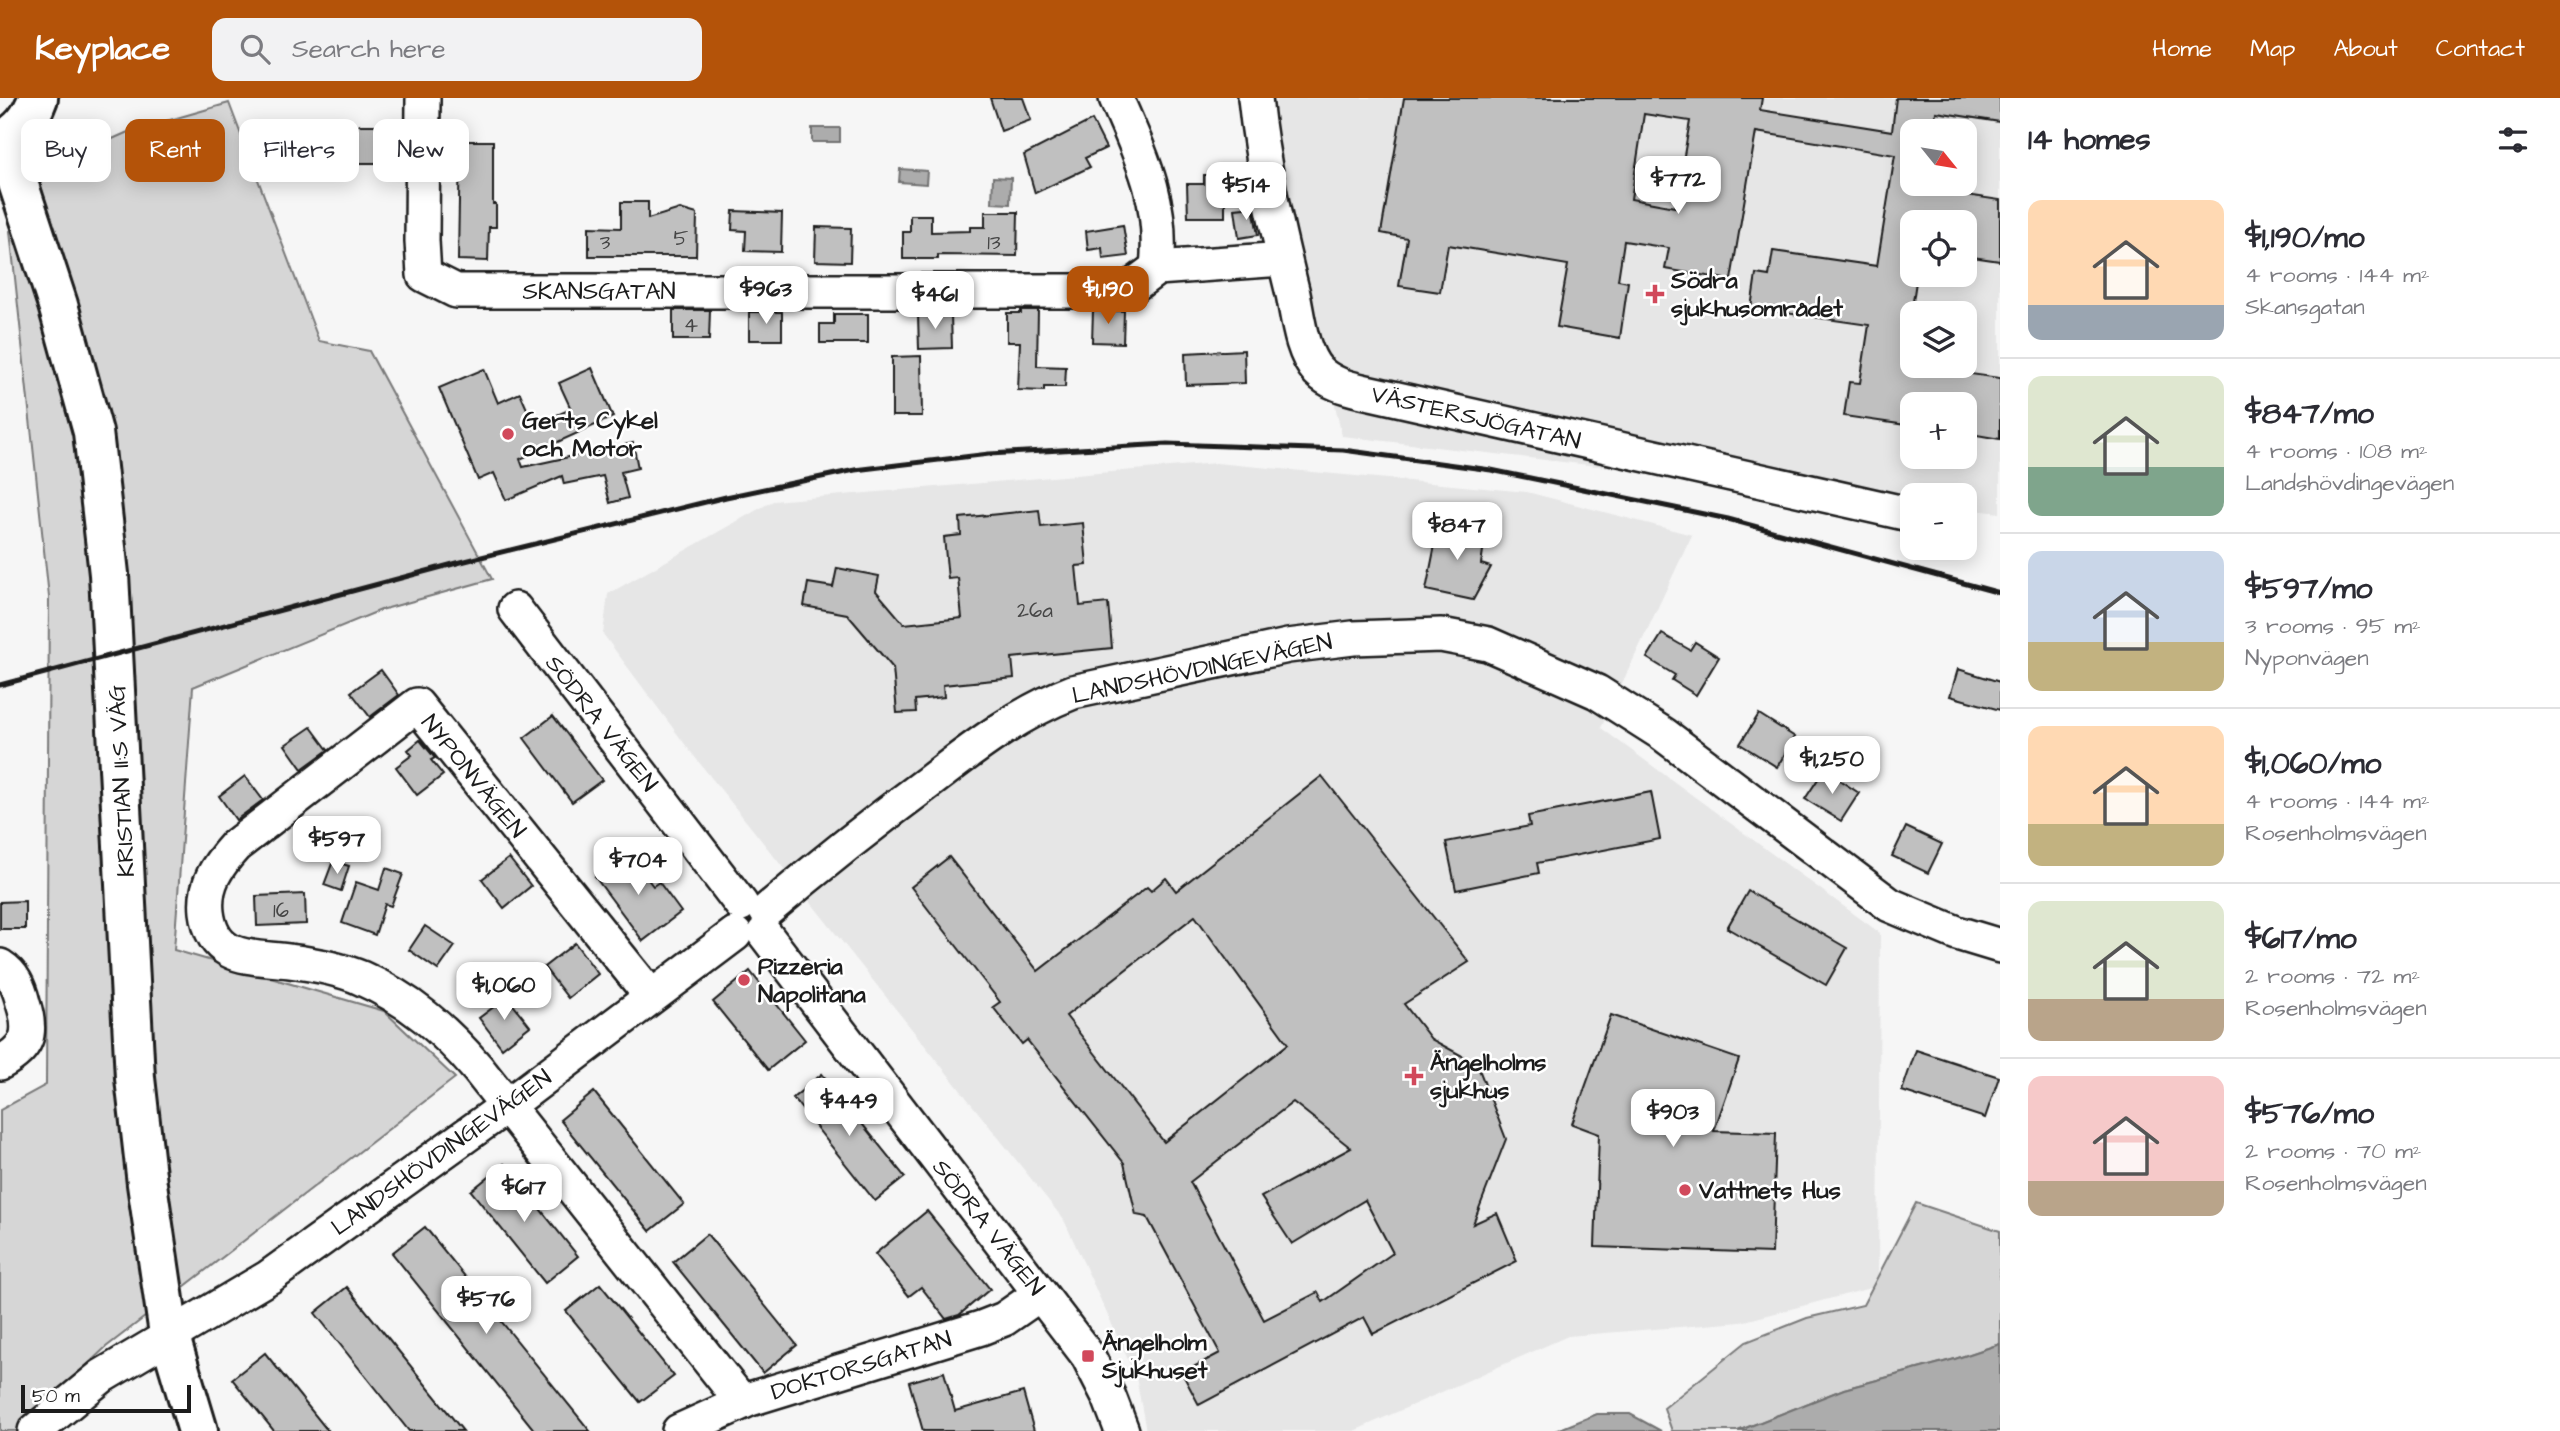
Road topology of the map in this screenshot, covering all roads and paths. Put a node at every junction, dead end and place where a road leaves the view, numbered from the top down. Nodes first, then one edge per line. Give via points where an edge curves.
1 (38, 98) edge
2 (422, 98) edge
3 (1116, 98) edge
4 (1255, 98) edge
5 (2, 140) edge
6 (1284, 259) junction
7 (1157, 268) junction
8 (1900, 512) edge
9 (515, 609) dead end
10 (751, 920) junction
11 (2000, 946) edge
12 (0, 966) edge
13 (651, 996) junction
14 (0, 1063) edge
15 (507, 1106) junction
16 (1040, 1294) junction
17 (169, 1334) junction
18 (742, 1402) junction
19 (35, 1431) edge
20 (198, 1431) edge
21 (679, 1431) edge
22 (1122, 1431) edge

1 - 5 main road via 21,128
2 - 7 street, SKANSGATAN via 424,275 456,291 1117,291 1133,286
3 - 7 street via 1157,204
4 - 6 street, VÄSTERSJÖGATAN via 1261,152
5 - 17 main road, KRISTIAN II:S VÄG via 58,306 93,432 110,586 135,1078
6 - 7 street
6 - 8 street, VÄSTERSJÖGATAN via 1309,354 1318,370 1340,386
9 - 10 street, SÖDRA VÄGEN
10 - 11 street, LANDSHÖVDINGEVÄGEN via 854,837 1044,703 1073,692 1288,646 1441,635 1488,644 1597,692 1663,734 1890,905
10 - 13 street, LANDSHÖVDINGEVÄGEN
10 - 16 street, SÖDRA VÄGEN
12 - 14 street via 19,987 29,1032 16,1054
13 - 15 street, LANDSHÖVDINGEVÄGEN
13 - 15 street, NYPONVÄGEN via 417,705 235,846 209,882 206,900 215,937 246,958 326,966 390,993 439,1026
15 - 17 street, LANDSHÖVDINGEVÄGEN via 269,1277
15 - 18 street
16 - 18 street, DOKTORSGATAN via 1004,1320
16 - 22 street, SÖDRA VÄGEN via 1088,1356
17 - 19 street, LANDSHÖVDINGEVÄGEN via 102,1376
17 - 20 main road, KRISTIAN II:S VÄG
18 - 21 street, DOKTORSGATAN

